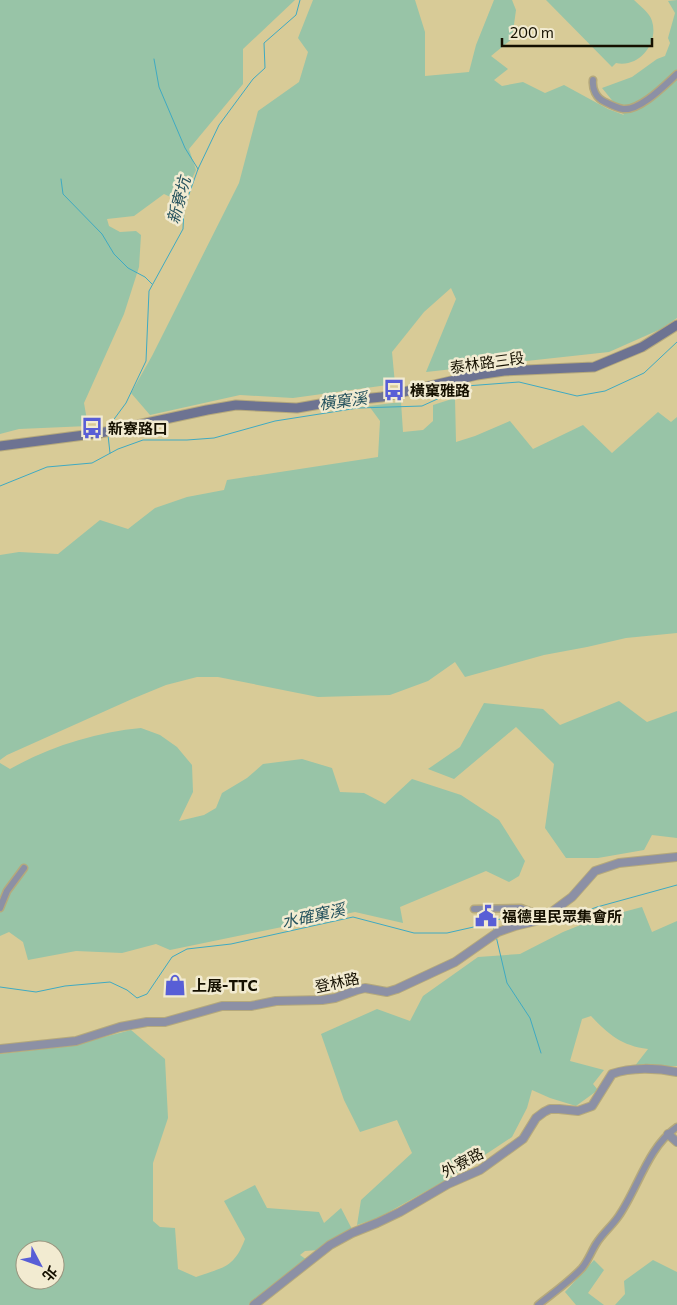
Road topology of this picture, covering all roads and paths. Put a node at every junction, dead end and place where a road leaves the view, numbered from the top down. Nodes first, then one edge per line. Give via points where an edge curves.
1 (677, 74) edge
2 (593, 80) dead end
3 (677, 325) edge
4 (0, 446) edge
5 (677, 857) edge
6 (24, 868) dead end
7 (0, 908) edge
8 (474, 909) dead end
9 (542, 918) junction
10 (0, 1050) edge
11 (677, 1072) edge
12 (677, 1128) edge
13 (668, 1134) junction
14 (677, 1142) edge
15 (254, 1305) edge
16 (538, 1305) edge

1 - 2 street via 636,107 625,110 601,100 592,87
3 - 4 main road, 泰林路三段 via 642,347 594,367 504,371 382,396 297,408 236,405 101,433
5 - 9 street, 登林路 via 618,863 595,871 572,897
6 - 7 street
8 - 9 street via 521,908
9 - 10 street, 登林路 via 498,932 455,962 387,992 365,988 322,1000 222,1006 165,1022 120,1027 76,1041
11 - 15 street, 外寮路 via 629,1070 612,1074 592,1106 578,1111 550,1109 544,1112 536,1118 523,1139 480,1170 330,1245
12 - 13 street
13 - 14 street
13 - 16 street via 584,1266

